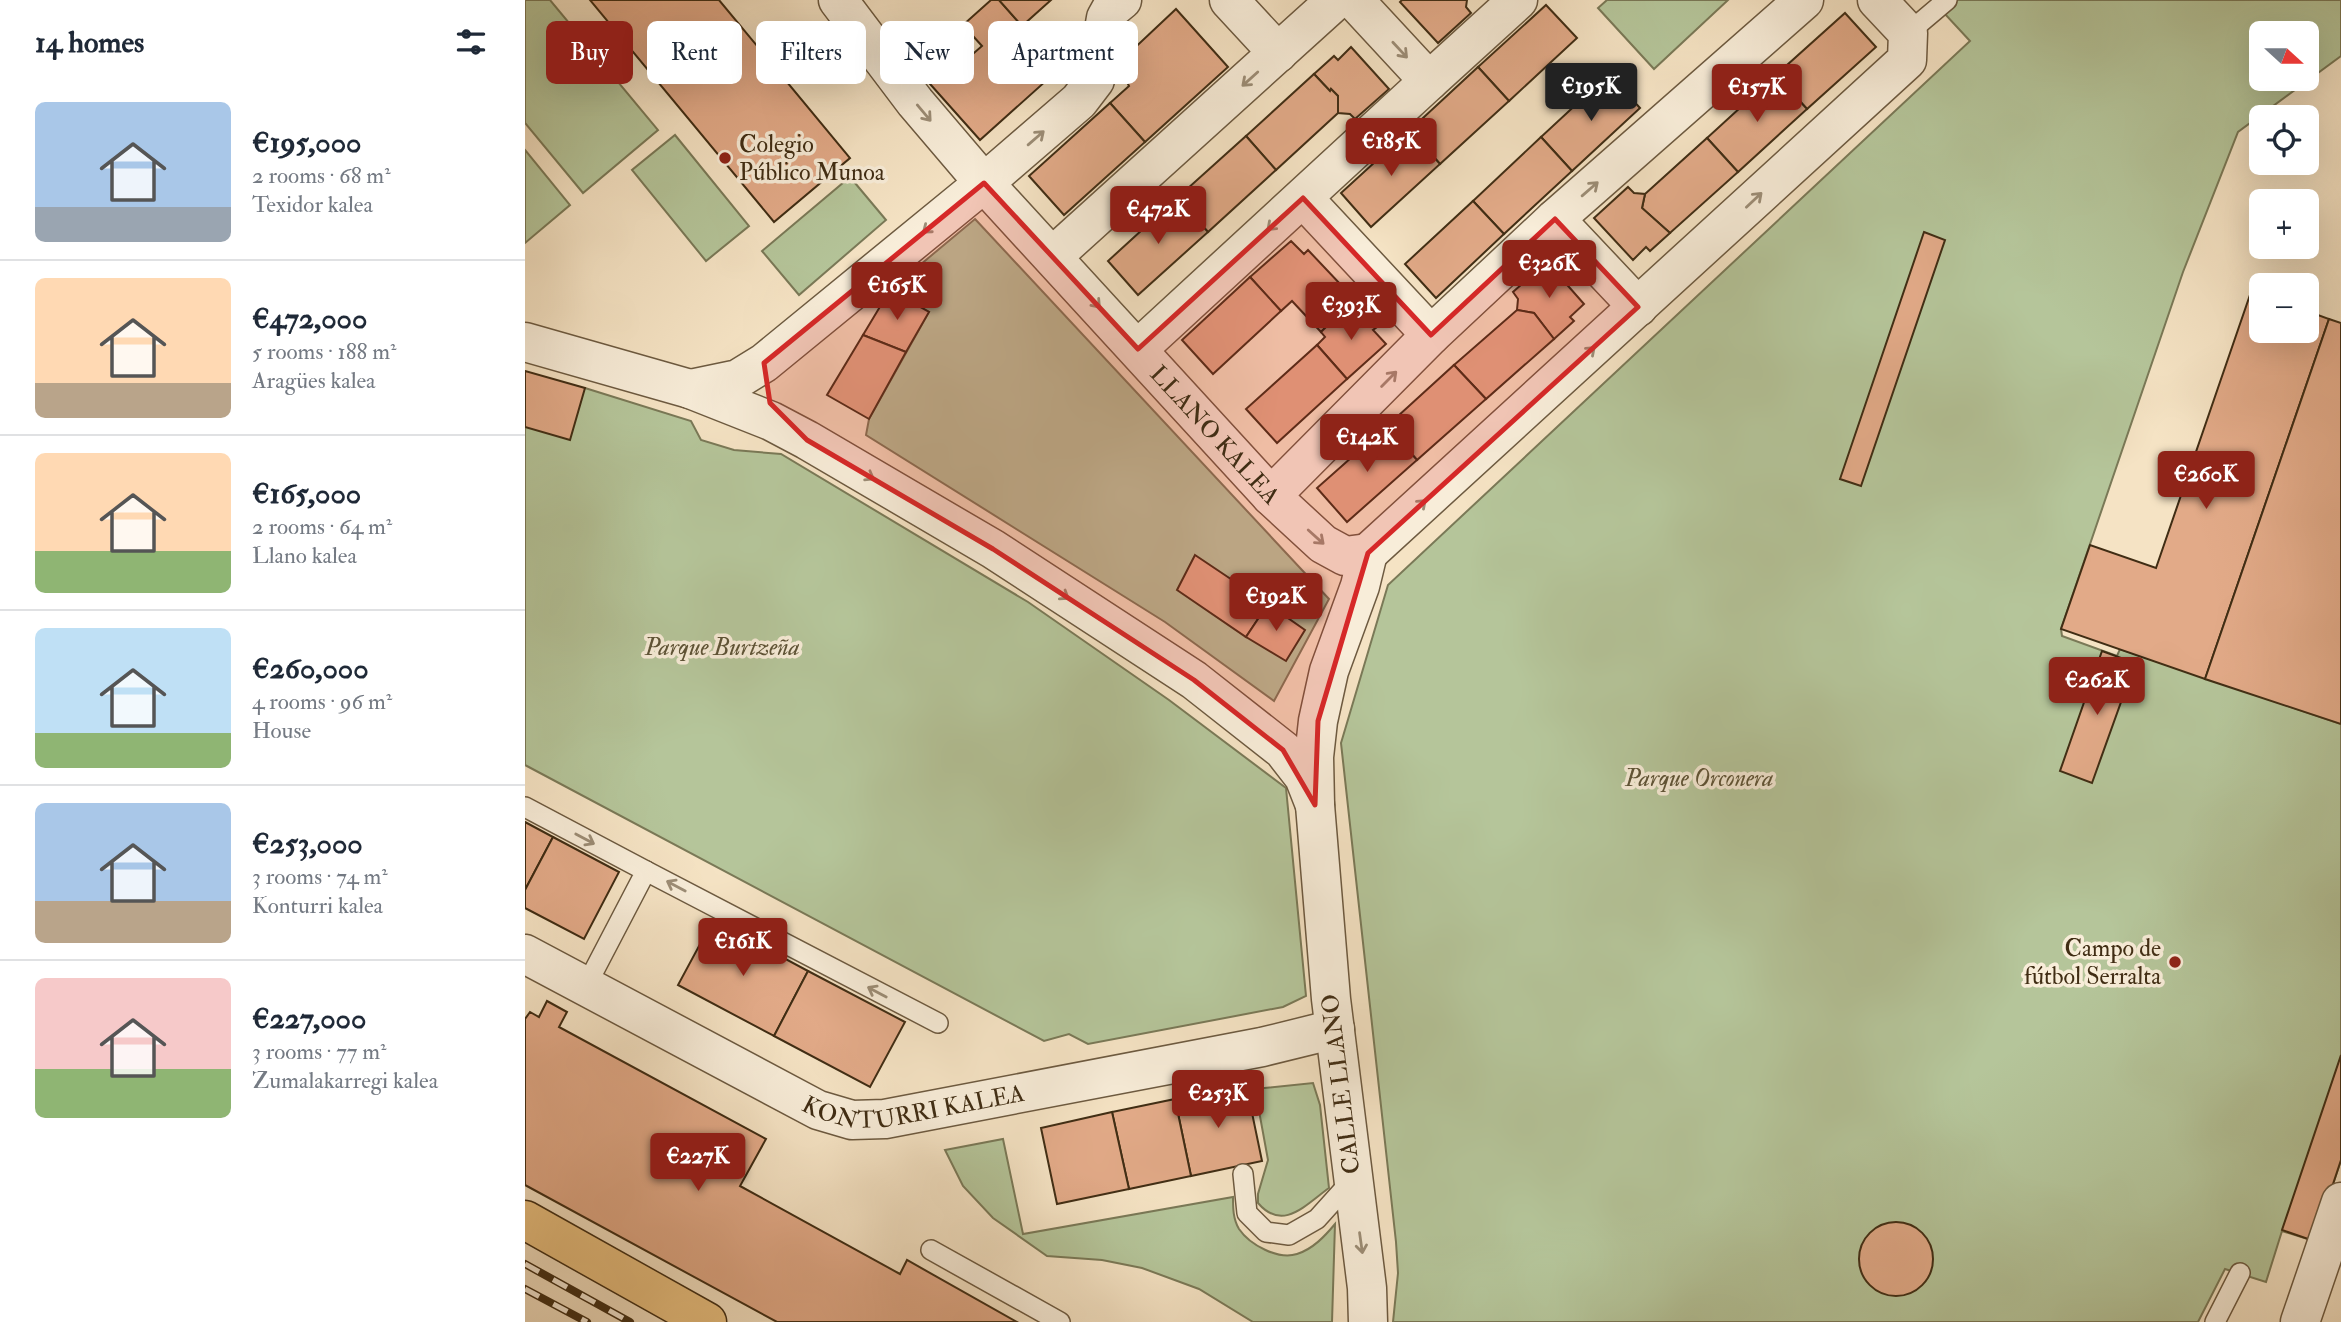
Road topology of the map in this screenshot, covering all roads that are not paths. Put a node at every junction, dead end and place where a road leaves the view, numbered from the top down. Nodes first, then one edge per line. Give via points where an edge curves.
1 (1122, 0) edge
2 (1229, 0) edge
3 (1336, 0) edge
4 (1354, 0) edge
5 (1518, 0) edge
6 (1804, 0) edge
7 (1877, 0) edge
8 (1947, 0) edge
9 (840, 1) edge
10 (1908, 33) junction
11 (1278, 54) junction
12 (1429, 81) junction
13 (984, 183) junction
14 (1303, 198) junction
15 (1555, 219) junction
16 (1053, 256) junction
17 (1638, 307) junction
18 (1431, 335) junction
19 (525, 342) edge
20 (1138, 349) junction
21 (764, 363) junction
22 (690, 389) junction
23 (807, 440) junction
24 (1271, 496) junction
25 (1368, 553) junction
26 (1326, 684) junction
27 (1253, 725) junction
28 (1315, 806) junction
29 (525, 807) edge
30 (646, 871) junction
31 (525, 954) edge
32 (586, 986) junction
33 (938, 1023) dead end
34 (1335, 1029) junction
35 (1243, 1174) dead end
36 (1353, 1179) junction
37 (2341, 1202) edge
38 (525, 1220) edge
39 (931, 1250) dead end
40 (2240, 1273) dead end
41 (707, 1322) edge
42 (1060, 1322) edge
43 (1368, 1322) edge
44 (2215, 1322) edge
45 (2300, 1322) edge

13 -> 1 street via 1089,90 1095,80 1105,18
2 - 11 street
3 - 11 street
4 -> 12 street
5 - 12 street
15 -> 6 street
7 - 10 street
8 - 10 lane
9 -> 13 street, LLANO KALEA via 915,102
17 -> 10 street via 1907,60
11 -> 16 street
12 - 14 street
13 - 16 street, LLANO KALEA
13 -> 21 street
14 - 18 street
14 -> 20 street
15 - 17 street
15 - 18 street
16 -> 20 street, LLANO KALEA
25 -> 17 street
24 -> 18 street
19 - 22 street
20 - 24 street, LLANO KALEA
21 - 22 street via 738,379
21 - 23 street via 770,403
22 - 23 street
23 -> 27 street via 993,549 1194,680
24 -> 25 street, LLANO KALEA via 1323,544 1345,556
25 - 26 street
26 - 27 street via 1290,721 1273,728
26 - 28 street via 1315,745
27 - 28 street via 1283,750 1304,777
28 - 34 street, CALLE LLANO
29 -> 30 lane
30 - 32 lane
33 -> 30 lane
31 - 32 street, KONTURRI KALEA
32 - 34 street, KONTURRI KALEA via 818,1110 852,1120 885,1119
34 - 36 street, CALLE LLANO
35 - 36 lane via 1247,1213 1266,1232 1289,1235 1317,1219
36 -> 43 street, CALLE LLANO
37 - 45 street
38 - 41 main road
39 - 42 lane
40 - 44 lane

